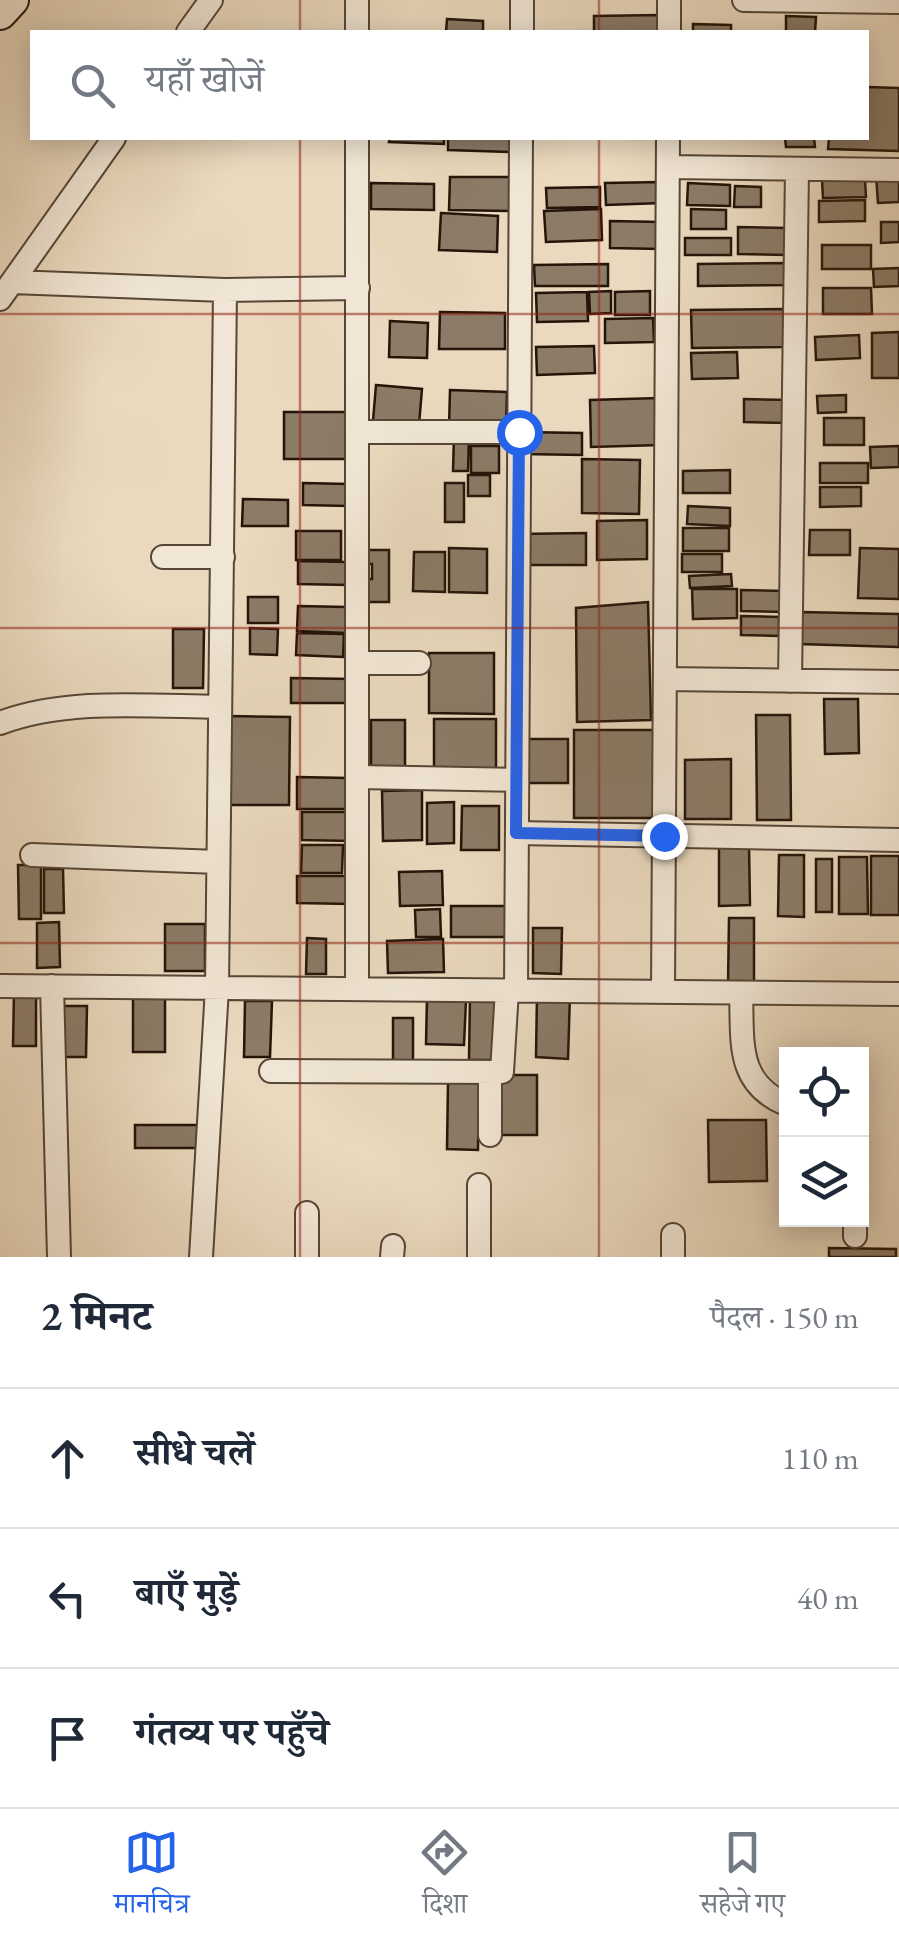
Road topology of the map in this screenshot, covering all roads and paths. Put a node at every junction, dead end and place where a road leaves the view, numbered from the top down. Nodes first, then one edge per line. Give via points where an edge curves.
1 (12, 0) edge
2 (211, 0) edge
3 (356, 0) edge
4 (522, 0) edge
5 (669, 0) edge
6 (744, 0) edge
7 (899, 2) edge
8 (0, 14) edge
9 (189, 30) edge
10 (357, 30) edge
11 (522, 30) edge
12 (669, 30) edge
13 (113, 140) edge
14 (357, 140) edge
15 (521, 140) edge
16 (668, 140) edge
17 (668, 167) junction
18 (797, 169) junction
19 (899, 170) edge
20 (358, 288) junction
21 (225, 290) junction
22 (6, 291) edge
23 (358, 432) junction
24 (519, 432) junction
25 (162, 557) dead end
26 (223, 557) junction
27 (357, 663) junction
28 (419, 663) dead end
29 (664, 679) junction
30 (790, 680) junction
31 (899, 682) edge
32 (218, 707) junction
33 (0, 723) edge
34 (357, 777) junction
35 (517, 780) junction
36 (516, 833) junction
37 (664, 836) junction
38 (899, 840) edge
39 (32, 855) dead end
40 (218, 862) junction
41 (0, 986) edge
42 (52, 986) junction
43 (216, 988) junction
44 (357, 988) junction
45 (511, 990) junction
46 (662, 992) junction
47 (741, 993) junction
48 (899, 994) edge
49 (271, 1071) dead end
50 (490, 1073) junction
51 (779, 1101) edge
52 (490, 1135) dead end
53 (479, 1185) dead end
54 (307, 1213) dead end
55 (59, 1257) edge
56 (201, 1257) edge
57 (306, 1257) edge
58 (479, 1257) edge

1 - 8 street
2 - 9 street
3 - 10 street
4 - 11 street
5 - 12 street
6 - 7 street
13 - 22 street
14 - 20 street
15 - 24 street
16 - 17 street
17 - 18 street
17 - 29 street
18 - 19 street
18 - 30 street
20 - 21 street
20 - 23 street
21 - 22 street
21 - 26 street
23 - 24 street
23 - 27 street
24 - 35 street
25 - 26 street
26 - 32 street
27 - 28 street
27 - 34 street
29 - 30 street
29 - 37 street
30 - 31 street
32 - 33 street via 77,708
32 - 40 street
34 - 35 street
34 - 44 street
35 - 36 street
36 - 37 street
36 - 45 street
37 - 38 street
37 - 46 street
39 - 40 street
40 - 43 street
41 - 42 street
42 - 43 street
42 - 55 street
43 - 44 street
43 - 56 street
44 - 45 street
45 - 46 street
45 - 50 street via 502,1072
46 - 47 street
47 - 48 street
47 - 51 street via 744,1062 756,1083
49 - 50 street
50 - 52 street
53 - 58 street
54 - 57 street

